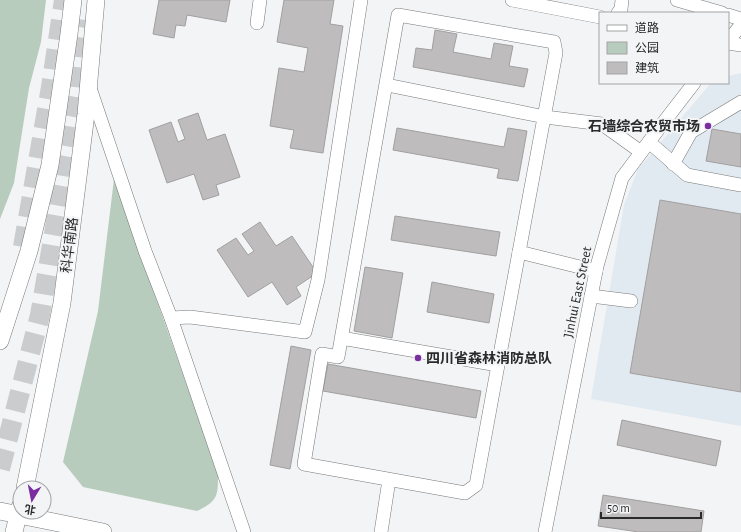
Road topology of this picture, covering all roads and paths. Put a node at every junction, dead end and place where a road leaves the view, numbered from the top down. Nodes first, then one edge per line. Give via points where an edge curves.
1 (73, 0) edge
2 (96, 0) edge
3 (260, 0) edge
4 (361, 0) edge
5 (512, 0) edge
6 (622, 0) edge
7 (677, 0) edge
8 (619, 12) edge
9 (719, 12) edge
10 (729, 15) edge
11 (599, 17) edge
12 (741, 19) edge
13 (257, 23) dead end
14 (741, 25) edge
15 (729, 41) edge
16 (729, 42) edge
17 (741, 45) edge
18 (89, 84) junction
19 (693, 84) edge
20 (387, 85) junction
21 (741, 102) edge
22 (545, 117) junction
23 (645, 147) junction
24 (673, 164) junction
25 (741, 185) edge
26 (519, 252) junction
27 (596, 271) junction
28 (591, 296) junction
29 (631, 301) dead end
30 (170, 318) junction
31 (341, 338) junction
32 (0, 341) edge
33 (498, 365) junction
34 (27, 480) edge
35 (389, 480) junction
36 (0, 511) edge
37 (12, 511) edge
38 (52, 519) edge
39 (17, 520) edge
40 (14, 532) edge
41 (103, 532) edge
42 (244, 532) edge
43 (381, 532) edge
44 (545, 532) edge

1 - 32 main road via 50,165 28,251
2 - 18 main road, 科华南路
3 - 13 street
4 - 30 street via 318,280 305,332 190,317
5 - 11 street
6 - 8 street
7 - 9 street
10 - 12 street
14 - 15 street
16 - 17 street
18 - 30 street
18 - 34 main road, 科华南路 via 62,303
19 - 23 street, Jinhui East Street
20 - 22 street
20 - 22 street via 398,15 554,42 556,53
20 - 31 street
21 - 24 street via 691,132
22 - 23 street via 602,124
22 - 26 street
23 - 24 street
23 - 27 street, Jinhui East Street via 622,178
24 - 25 street via 687,175
26 - 27 street
26 - 33 street
27 - 28 street, Jinhui East Street
28 - 29 street
28 - 44 street, Jinhui East Street
30 - 42 street
31 - 33 street
31 - 35 street via 338,357 322,354 304,464
33 - 35 street via 476,485 464,493
35 - 43 street
36 - 37 main road
38 - 41 main road
39 - 40 main road

